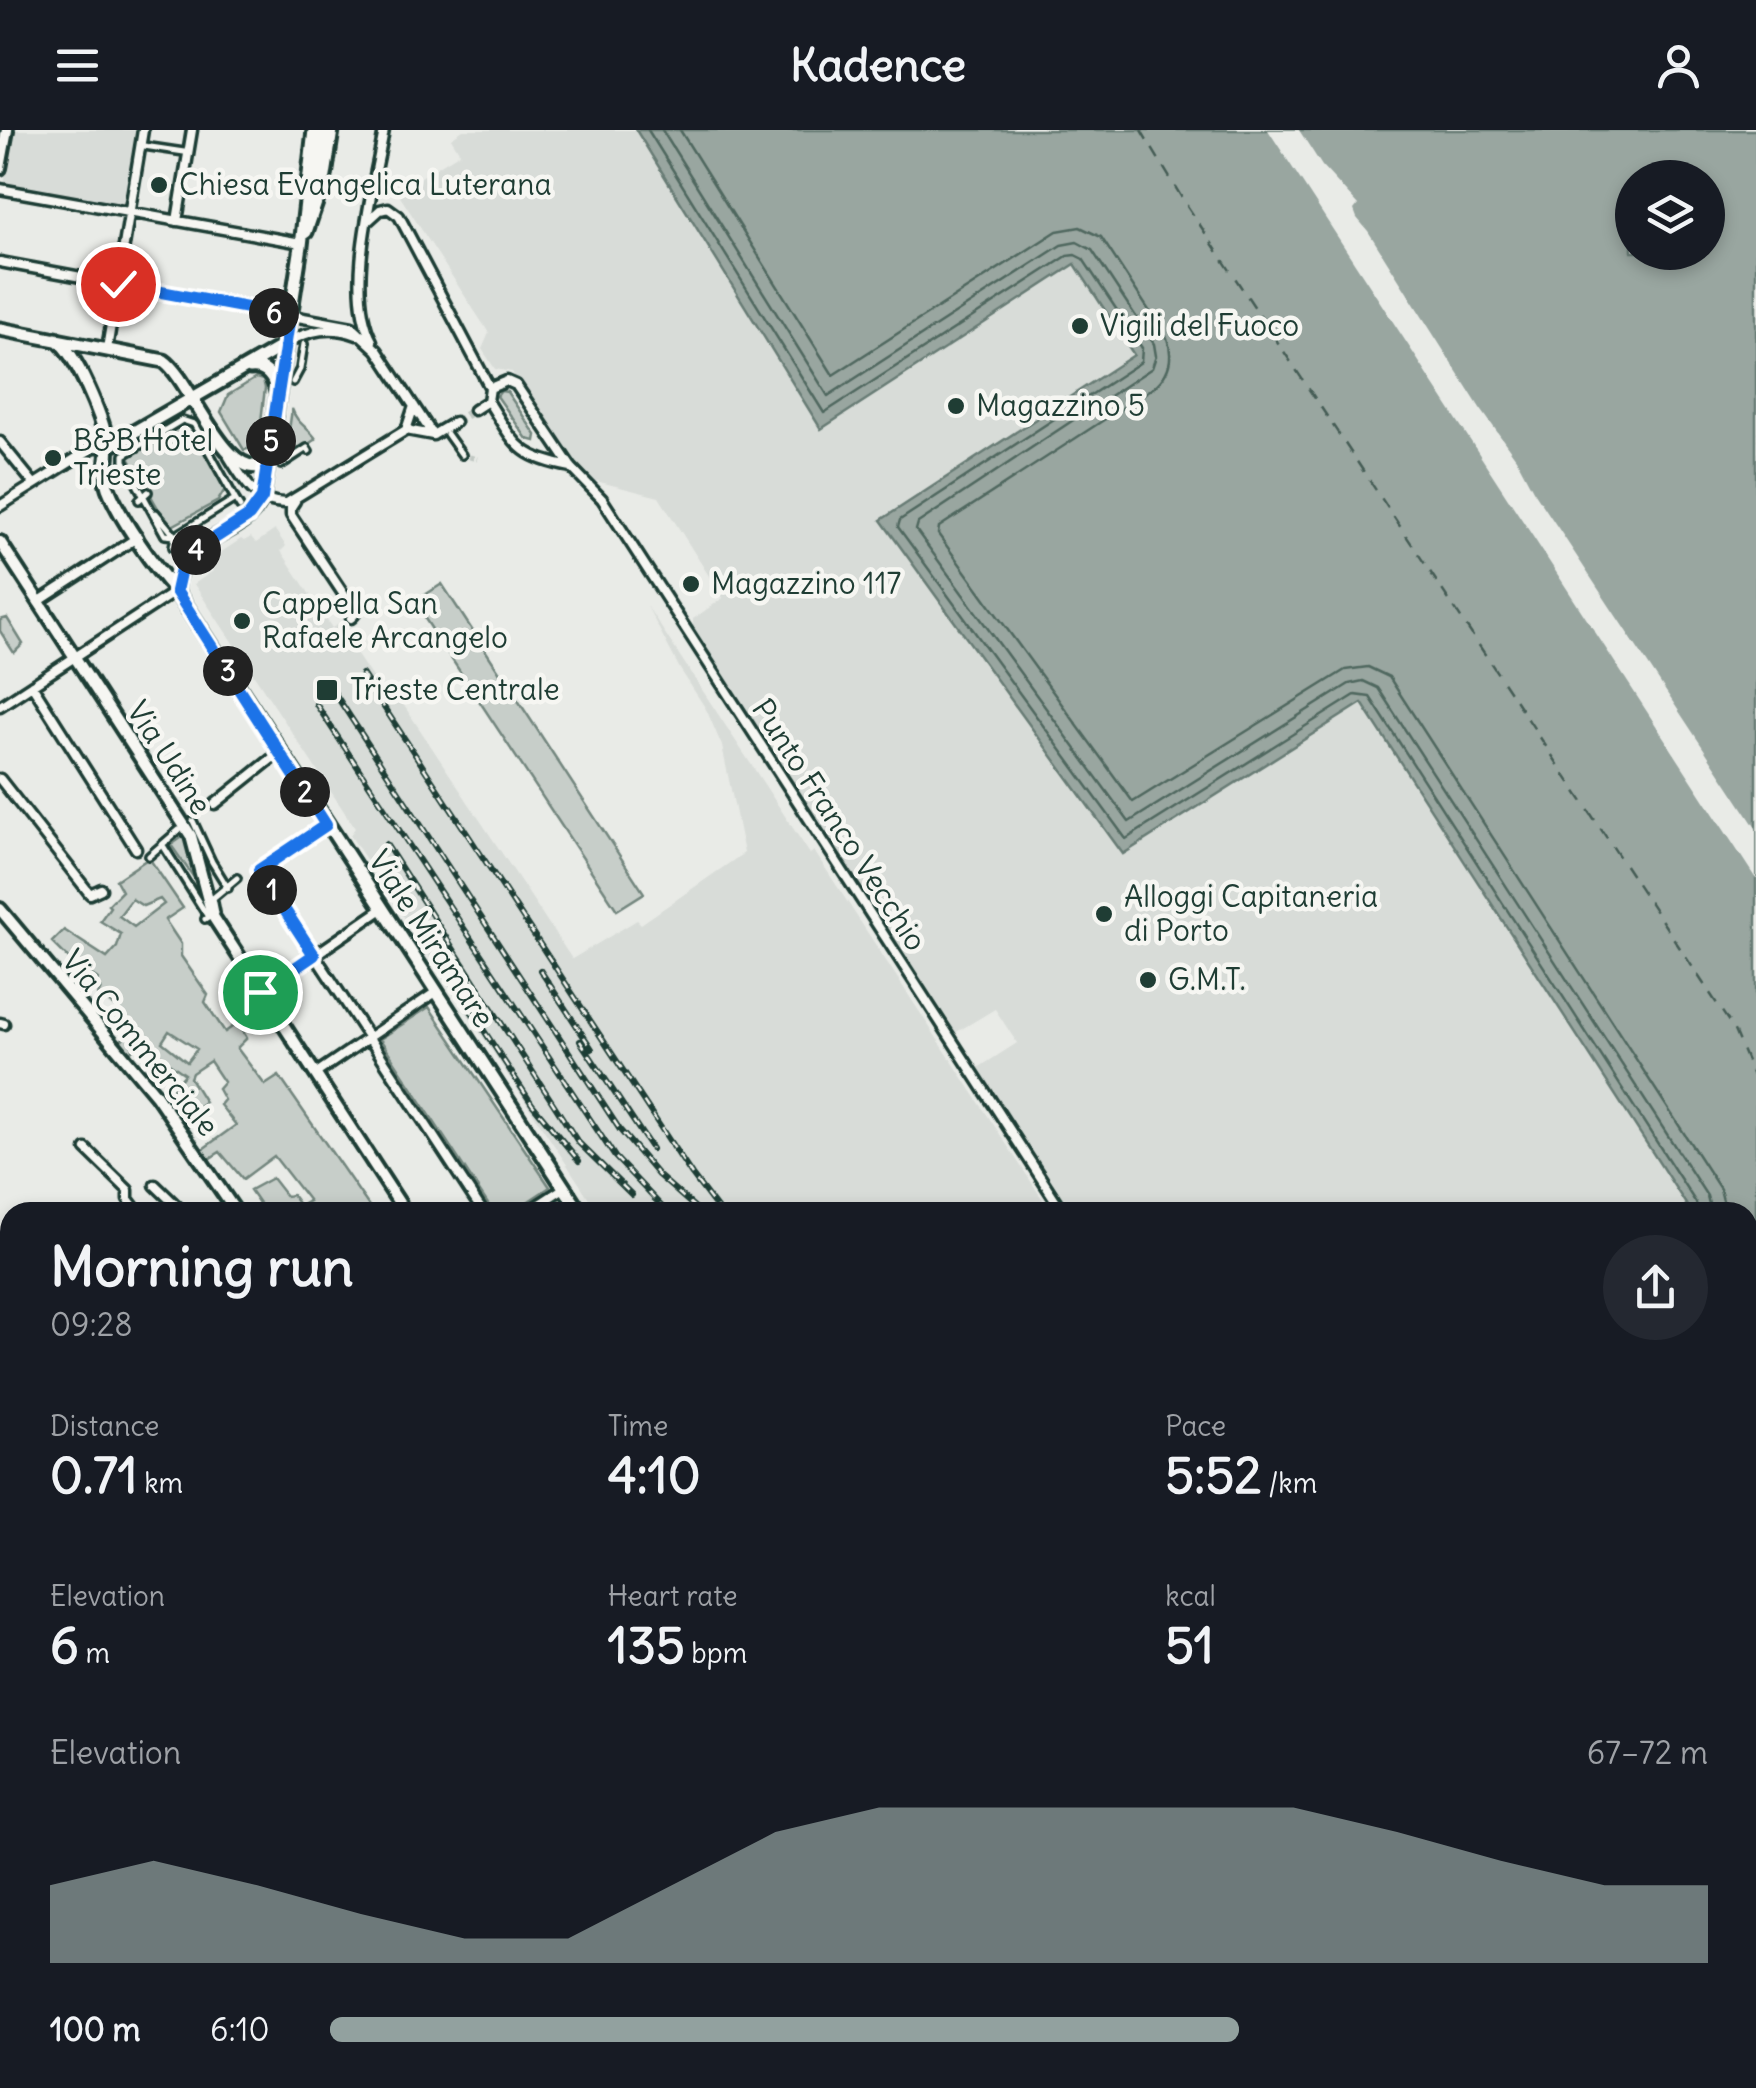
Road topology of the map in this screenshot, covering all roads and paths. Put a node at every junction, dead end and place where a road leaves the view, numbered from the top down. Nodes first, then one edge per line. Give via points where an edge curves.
1 (7, 130) edge
2 (143, 130) edge
3 (192, 130) edge
4 (314, 130) edge
5 (324, 130) edge
6 (332, 130) edge
7 (384, 130) edge
8 (144, 146) dead end
9 (184, 152) dead end
10 (0, 168) edge
11 (0, 189) edge
12 (130, 212) junction
13 (310, 219) junction
14 (369, 220) junction
15 (177, 221) junction
16 (301, 245) junction
17 (0, 262) edge
18 (118, 284) junction
19 (290, 316) junction
20 (0, 328) edge
21 (56, 340) junction
22 (286, 343) junction
23 (304, 344) dead end
24 (107, 349) junction
25 (376, 350) junction
26 (247, 369) junction
27 (293, 382) dead end
28 (490, 388) junction
29 (278, 396) junction
30 (194, 400) junction
31 (488, 401) junction
32 (414, 406) junction
33 (474, 410) tunnel mouth
34 (455, 422) tunnel mouth
35 (406, 430) junction
36 (433, 435) junction
37 (0, 442) edge
38 (108, 447) junction
39 (309, 451) dead end
40 (215, 453) junction
41 (274, 464) junction
42 (571, 467) junction
43 (34, 484) junction
44 (262, 498) junction
45 (235, 500) junction
46 (295, 501) junction
47 (0, 506) edge
48 (240, 507) dead end
49 (190, 527) junction
50 (175, 536) junction
51 (138, 537) junction
52 (190, 537) dead end
53 (0, 542) edge
54 (172, 547) dead end
55 (176, 591) junction
56 (38, 602) junction
57 (351, 618) dead end
58 (74, 658) junction
59 (32, 685) junction
60 (0, 706) edge
61 (280, 752) junction
62 (0, 779) edge
63 (214, 804) dead end
64 (193, 823) dead end
65 (326, 825) junction
66 (180, 830) dead end
67 (164, 847) junction
68 (136, 850) dead end
69 (149, 856) dead end
70 (237, 878) dead end
71 (100, 888) dead end
72 (228, 888) junction
73 (0, 908) edge
74 (382, 910) junction
75 (216, 914) dead end
76 (205, 919) dead end
77 (314, 955) junction
78 (260, 992) junction
79 (436, 992) junction
80 (368, 1038) junction
81 (315, 1074) junction
82 (86, 1150) dead end
83 (155, 1186) dead end
84 (564, 1188) junction
85 (130, 1202) edge
86 (172, 1202) edge
87 (229, 1202) edge
88 (398, 1202) edge
89 (476, 1202) edge
90 (542, 1202) edge
91 (573, 1202) edge
92 (1057, 1202) edge

1 - 10 main road
2 - 12 street
3 - 15 street
4 - 16 main road
5 - 13 main road
6 - 13 main road
7 - 14 street
8 - 9 street
11 - 12 street
12 - 15 street
12 - 18 street
13 - 16 main road
14 - 25 street via 359,294
14 - 28 street via 388,208 399,216
15 - 16 street
16 - 19 main road
17 - 18 street
18 - 19 street
18 - 24 street
19 - 22 main road
19 - 25 street via 352,327
20 - 21 main road
21 - 24 main road
21 - 38 main road, Viale Miramare via 74,359
22 - 25 street via 329,329 355,333
22 - 26 main road
22 - 29 main road
23 - 27 street
24 - 30 main road via 169,364
25 - 32 street
26 - 29 main road via 270,374
26 - 30 main road
28 - 31 street
28 - 42 street, Punto Franco Vecchio via 516,386
29 - 41 main road
30 - 38 main road
30 - 40 main road
31 - 33 street
31 - 42 street via 518,448 542,462
32 - 35 street
32 - 36 street
34 - 36 street
35 - 36 street
35 - 46 street
37 - 43 street
38 - 43 street via 94,447
38 - 51 main road, Viale Miramare via 109,490
39 - 41 street
40 - 41 main road via 250,466
40 - 44 street
40 - 45 street
40 - 50 street via 192,421 182,420 123,454 156,522 165,535
41 - 44 main road
42 - 92 street, Punto Franco Vecchio via 602,499
43 - 47 street
44 - 46 street
44 - 55 main road via 249,516 187,556
45 - 48 street
45 - 49 street
46 - 57 street via 291,515 350,604
49 - 50 street
49 - 52 street
50 - 54 street
51 - 55 main road, Viale Miramare
51 - 56 street
53 - 56 main road, Via Udine
55 - 58 street
55 - 61 main road, Viale Miramare
56 - 58 main road, Via Udine
58 - 59 street
58 - 78 main road, Via Udine via 190,836 208,906
59 - 60 street
59 - 68 street
61 - 63 street
61 - 65 main road, Viale Miramare
62 - 71 street via 90,894
64 - 72 street
65 - 74 main road, Viale Miramare
65 - 77 street via 259,870
66 - 67 street
67 - 69 street
67 - 76 street
70 - 72 street
72 - 75 street via 214,898
73 - 87 main road, Via Commerciale via 156,1095
74 - 77 street
74 - 79 main road, Viale Miramare
77 - 78 street
77 - 80 street
78 - 81 main road, Via Udine
79 - 80 street
79 - 84 main road, Viale Miramare
80 - 81 street
80 - 89 street
81 - 88 main road, Via Udine
82 - 85 street via 128,1190
83 - 86 street
84 - 90 street
84 - 91 main road, Viale Miramare

